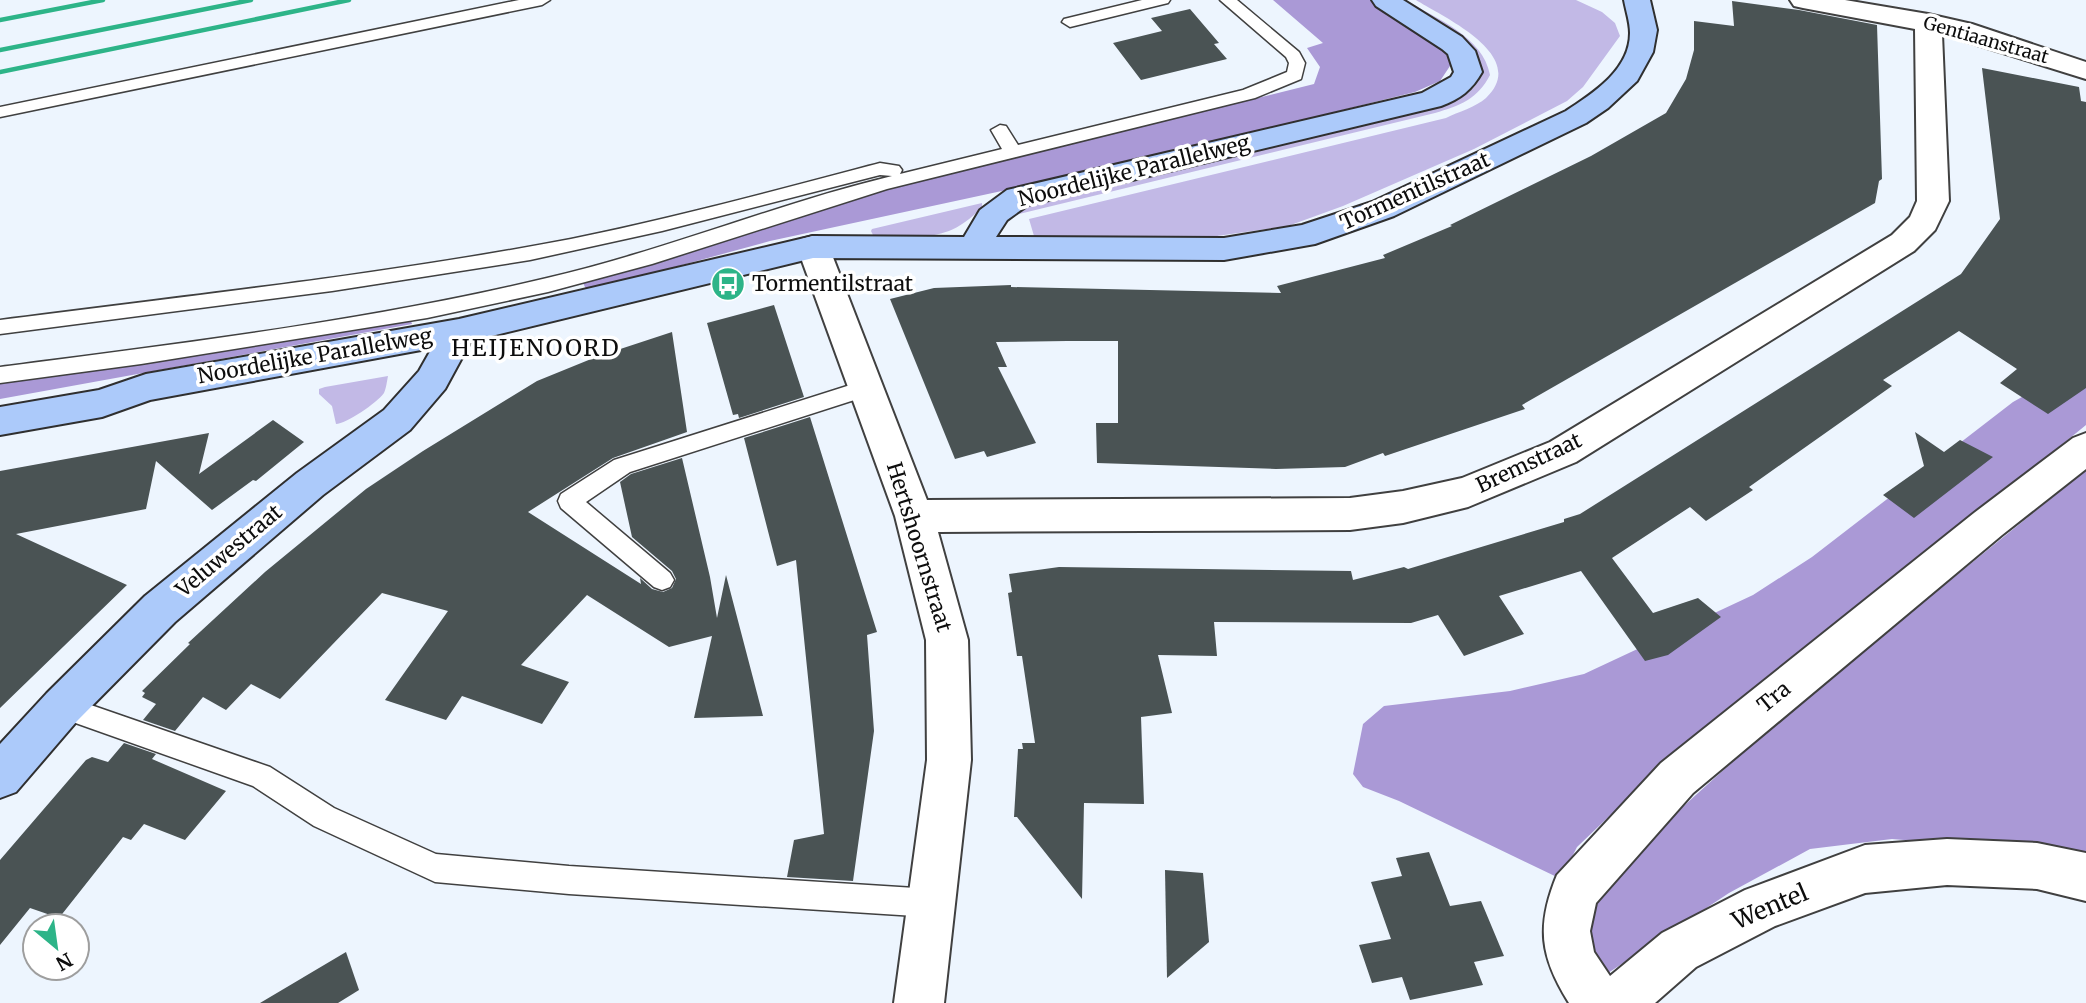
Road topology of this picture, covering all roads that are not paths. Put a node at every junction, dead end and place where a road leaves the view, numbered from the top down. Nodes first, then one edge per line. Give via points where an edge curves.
1 (542, 0) edge
2 (1162, 0) edge
3 (1228, 0) edge
4 (1385, 0) edge
5 (1635, 0) edge
6 (1803, 0) edge
7 (1070, 22) dead end
8 (1928, 22) junction
9 (2086, 71) edge
10 (0, 112) edge
11 (999, 130) dead end
12 (1013, 152) junction
13 (924, 174) junction
14 (813, 247) junction
15 (976, 248) junction
16 (548, 298) junction
17 (0, 327) edge
18 (459, 331) junction
19 (0, 375) edge
20 (866, 388) junction
21 (0, 421) edge
22 (2086, 448) edge
23 (914, 516) junction
24 (662, 579) dead end
25 (62, 707) junction
26 (0, 777) edge
27 (2086, 877) edge
28 (931, 903) junction
29 (919, 1003) edge
30 (1598, 1003) edge
31 (1616, 1003) edge

1 - 10 lane
2 - 7 lane
3 - 12 lane via 1293,55 1295,75 1249,94
4 - 15 street, Noordelijke Parallelweg via 1461,51 1468,72 1463,83 1431,100 1018,197 994,211
5 - 15 street, Tormentilstraat via 1644,37 1633,69 1605,98 1576,117 1360,219 1304,236 1224,250
6 - 8 street, Gentiaanstraat
8 - 9 street, Gentiaanstraat
8 - 23 street, Bremstraat via 1933,201 1924,222 1903,243 1563,452 1468,492 1350,514
11 - 12 lane
12 - 13 lane
13 - 16 lane via 645,259
13 - 17 lane via 880,169 506,257 361,281
14 - 15 street, Noordelijke Parallelweg
14 - 16 street, Noordelijke Parallelweg
14 - 20 street, Hertshoornstraat
16 - 18 street, Noordelijke Parallelweg
16 - 19 lane via 414,313
18 - 21 street, Noordelijke Parallelweg via 146,387 102,403
18 - 25 street, Veluwestraat via 432,380 397,419 236,543 160,609
20 - 23 street, Hertshoornstraat
20 - 24 lane via 622,466 569,501
22 - 30 street, Tra via 1676,778 1574,892 1566,931 1571,961
23 - 28 street, Hertshoornstraat via 947,640 949,760
25 - 26 street, Veluwestraat
25 - 28 lane via 261,776 324,817 435,868
27 - 31 street, Wentel via 2037,866 1947,862 1866,869 1762,907 1679,950
28 - 29 street

